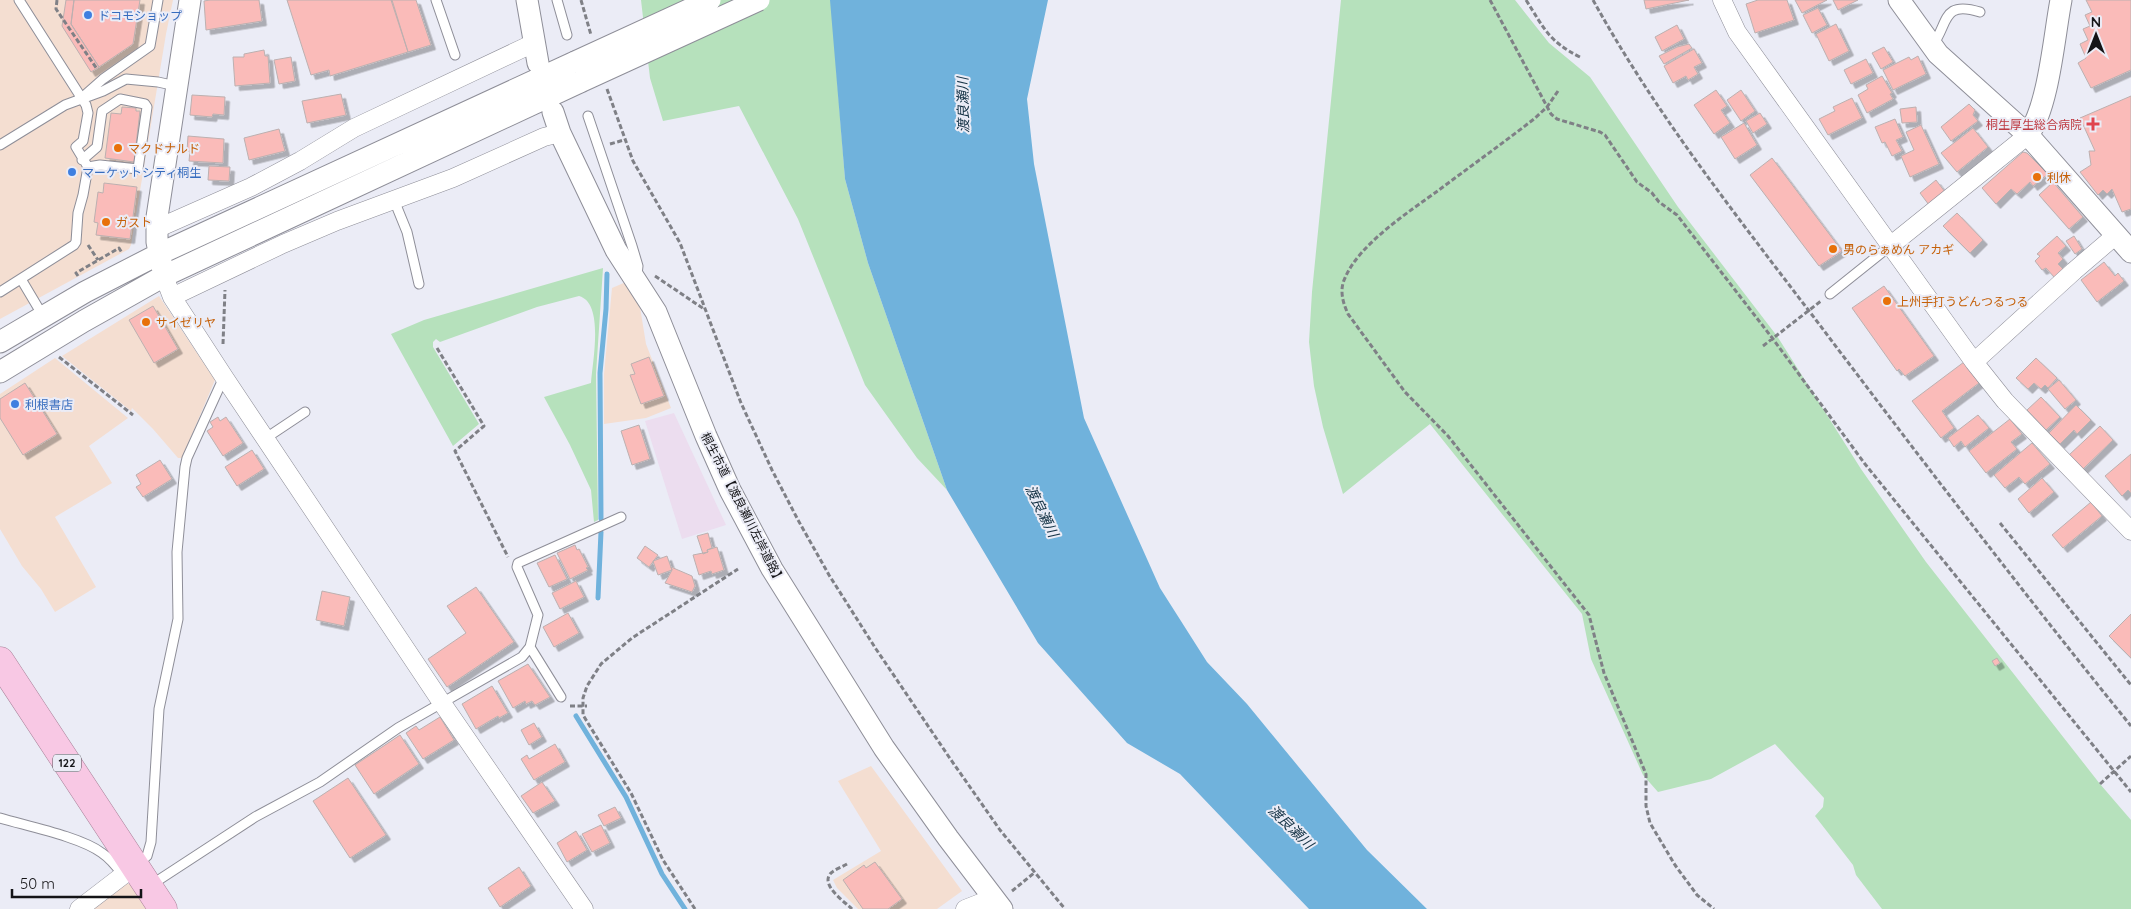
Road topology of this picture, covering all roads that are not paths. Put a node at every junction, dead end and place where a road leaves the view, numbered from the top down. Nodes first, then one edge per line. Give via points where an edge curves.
1 (20, 0) edge
2 (158, 0) edge
3 (190, 0) edge
4 (436, 0) edge
5 (527, 0) edge
6 (557, 0) edge
7 (710, 0) edge
8 (759, 0) edge
9 (1722, 0) edge
10 (1899, 0) edge
11 (2061, 0) edge
12 (1980, 12) dead end
13 (566, 35) dead end
14 (1932, 46) junction
15 (536, 53) joint
16 (455, 55) dead end
17 (176, 86) junction
18 (82, 97) junction
19 (553, 112) dead end
20 (588, 116) dead end
21 (560, 133) junction
22 (2028, 134) junction
23 (0, 145) edge
24 (85, 164) junction
25 (394, 200) junction
26 (156, 229) junction
27 (2116, 235) junction
28 (1890, 246) junction
29 (2131, 252) edge
30 (159, 254) junction
31 (637, 274) junction
32 (164, 276) junction
33 (21, 279) junction
34 (419, 284) dead end
35 (0, 292) edge
36 (1830, 294) dead end
37 (172, 297) junction
38 (43, 316) junction
39 (0, 342) edge
40 (1974, 362) junction
41 (219, 370) junction
42 (0, 372) edge
43 (306, 412) dead end
44 (266, 438) junction
45 (622, 517) dead end
46 (2131, 531) edge
47 (530, 647) junction
48 (0, 660) edge
49 (560, 697) dead end
50 (442, 703) junction
51 (0, 818) edge
52 (136, 876) junction
53 (1000, 901) edge
54 (79, 909) edge
55 (163, 909) edge
56 (584, 909) edge
57 (965, 909) edge

1 - 18 lane
2 - 18 lane via 150,46
3 - 17 street
4 - 16 lane
5 - 15 street
6 - 13 lane
7 - 30 street, bridge
8 - 32 street, bridge
9 - 28 street via 1737,32
10 - 14 street
11 - 22 street via 2043,103
12 - 14 lane via 1966,8 1953,11 1943,22
14 - 22 street via 1954,70
15 - 26 street via 354,128 251,186
17 - 18 lane via 126,79
17 - 26 street
18 - 23 lane
18 - 24 lane via 88,113 83,141 76,147
19 - 21 street, 桐生市道【渡良瀬川左岸道路】
20 - 31 lane
21 - 25 street
21 - 31 street, 桐生市道【渡良瀬川左岸道路】 via 616,250
22 - 27 street
22 - 28 street
24 - 24 lane via 97,147 102,111 120,99 145,104 138,169
24 - 33 lane via 76,242
25 - 34 lane via 408,232
25 - 37 street via 328,225
26 - 30 street
27 - 29 street
27 - 40 street
28 - 36 lane
28 - 40 street
30 - 32 street
30 - 38 street
31 - 53 street, 桐生市道【渡良瀬川左岸道路】 via 656,312 713,453 772,570 884,748
32 - 37 street
32 - 42 street
33 - 35 lane
33 - 38 lane
37 - 41 street
38 - 39 street
40 - 46 street via 2006,401
41 - 44 street
41 - 52 lane via 185,467 177,552 178,620 159,709 151,842
43 - 44 lane
44 - 50 street
45 - 47 lane via 518,563 538,615
47 - 49 lane
47 - 50 lane via 522,658
48 - 52 highway, 122
50 - 52 lane via 398,728 320,782
50 - 56 street
51 - 52 lane via 94,848
52 - 54 street
52 - 55 highway, 122
53 - 57 street

